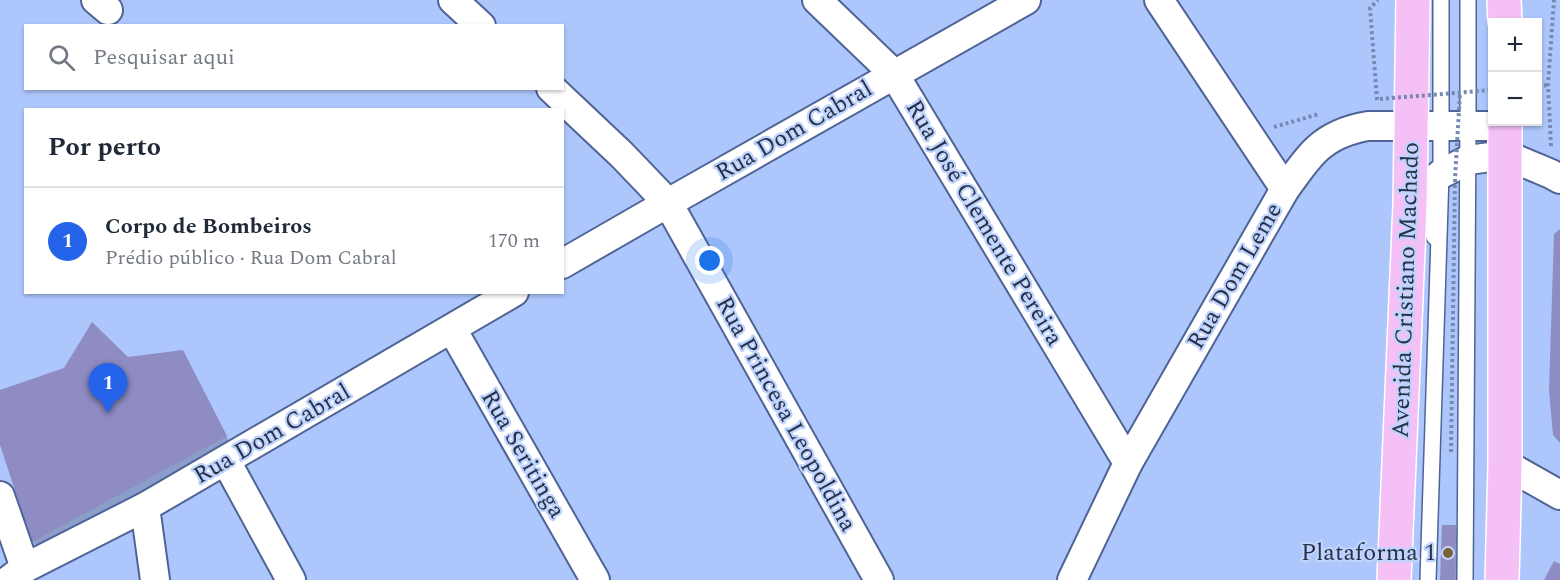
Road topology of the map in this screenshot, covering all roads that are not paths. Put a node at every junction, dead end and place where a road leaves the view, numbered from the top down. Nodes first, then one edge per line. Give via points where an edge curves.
1 (453, 0) edge
2 (817, 0) edge
3 (1026, 0) edge
4 (1159, 0) edge
5 (1413, 0) edge
6 (1429, 0) edge
7 (1441, 0) edge
8 (1468, 0) edge
9 (1504, 0) edge
10 (1504, 18) edge
11 (479, 24) edge
12 (894, 74) junction
13 (553, 90) edge
14 (1441, 126) junction
15 (1506, 134) edge
16 (1468, 160) junction
17 (1560, 179) edge
18 (1284, 189) junction
19 (1425, 189) junction
20 (668, 203) junction
21 (1438, 260) junction
22 (564, 263) edge
23 (511, 294) edge
24 (452, 329) junction
25 (226, 461) junction
26 (1128, 463) junction
27 (1505, 464) junction
28 (1556, 493) edge
29 (0, 496) edge
30 (145, 507) junction
31 (1503, 516) junction
32 (17, 574) edge
33 (155, 580) edge
34 (291, 580) edge
35 (595, 580) edge
36 (879, 580) edge
37 (1072, 580) edge
38 (1394, 580) edge
39 (1428, 580) edge
40 (1465, 580) edge
41 (1502, 580) edge

1 - 11 street
2 - 12 street, Rua José Clemente Pereira
3 - 12 street, Rua Dom Cabral
4 - 18 street
5 - 14 highway, Avenida Cristiano Machado
6 - 14 lane
7 - 14 lane
8 - 14 lane
9 - 10 highway
12 - 20 street, Rua Dom Cabral
12 - 26 street, Rua José Clemente Pereira
13 - 20 street, Rua Princesa Leopoldina
14 - 15 street, Rua Dom Leme
14 - 16 lane
14 - 18 street, Rua Dom Leme via 1368,126 1339,134 1318,148
14 - 19 highway, Avenida Cristiano Machado
14 - 19 lane
15 - 16 street
15 - 17 street
15 - 27 highway
16 - 19 street
16 - 40 lane
18 - 26 street, Rua Dom Leme
19 - 21 lane
19 - 21 lane
19 - 38 highway, Avenida Cristiano Machado
20 - 22 street, Rua Dom Cabral
20 - 36 street, Rua Princesa Leopoldina
21 - 39 lane
23 - 24 street, Rua Dom Cabral
24 - 25 street, Rua Dom Cabral
24 - 35 street, Rua Seritinga
25 - 30 street, Rua Dom Cabral
25 - 34 street
26 - 37 street, Rua Dom Leme
27 - 28 street
27 - 31 highway
28 - 31 street via 1533,492
29 - 32 street
30 - 32 street, Rua Dom Cabral
30 - 33 street
31 - 41 highway

